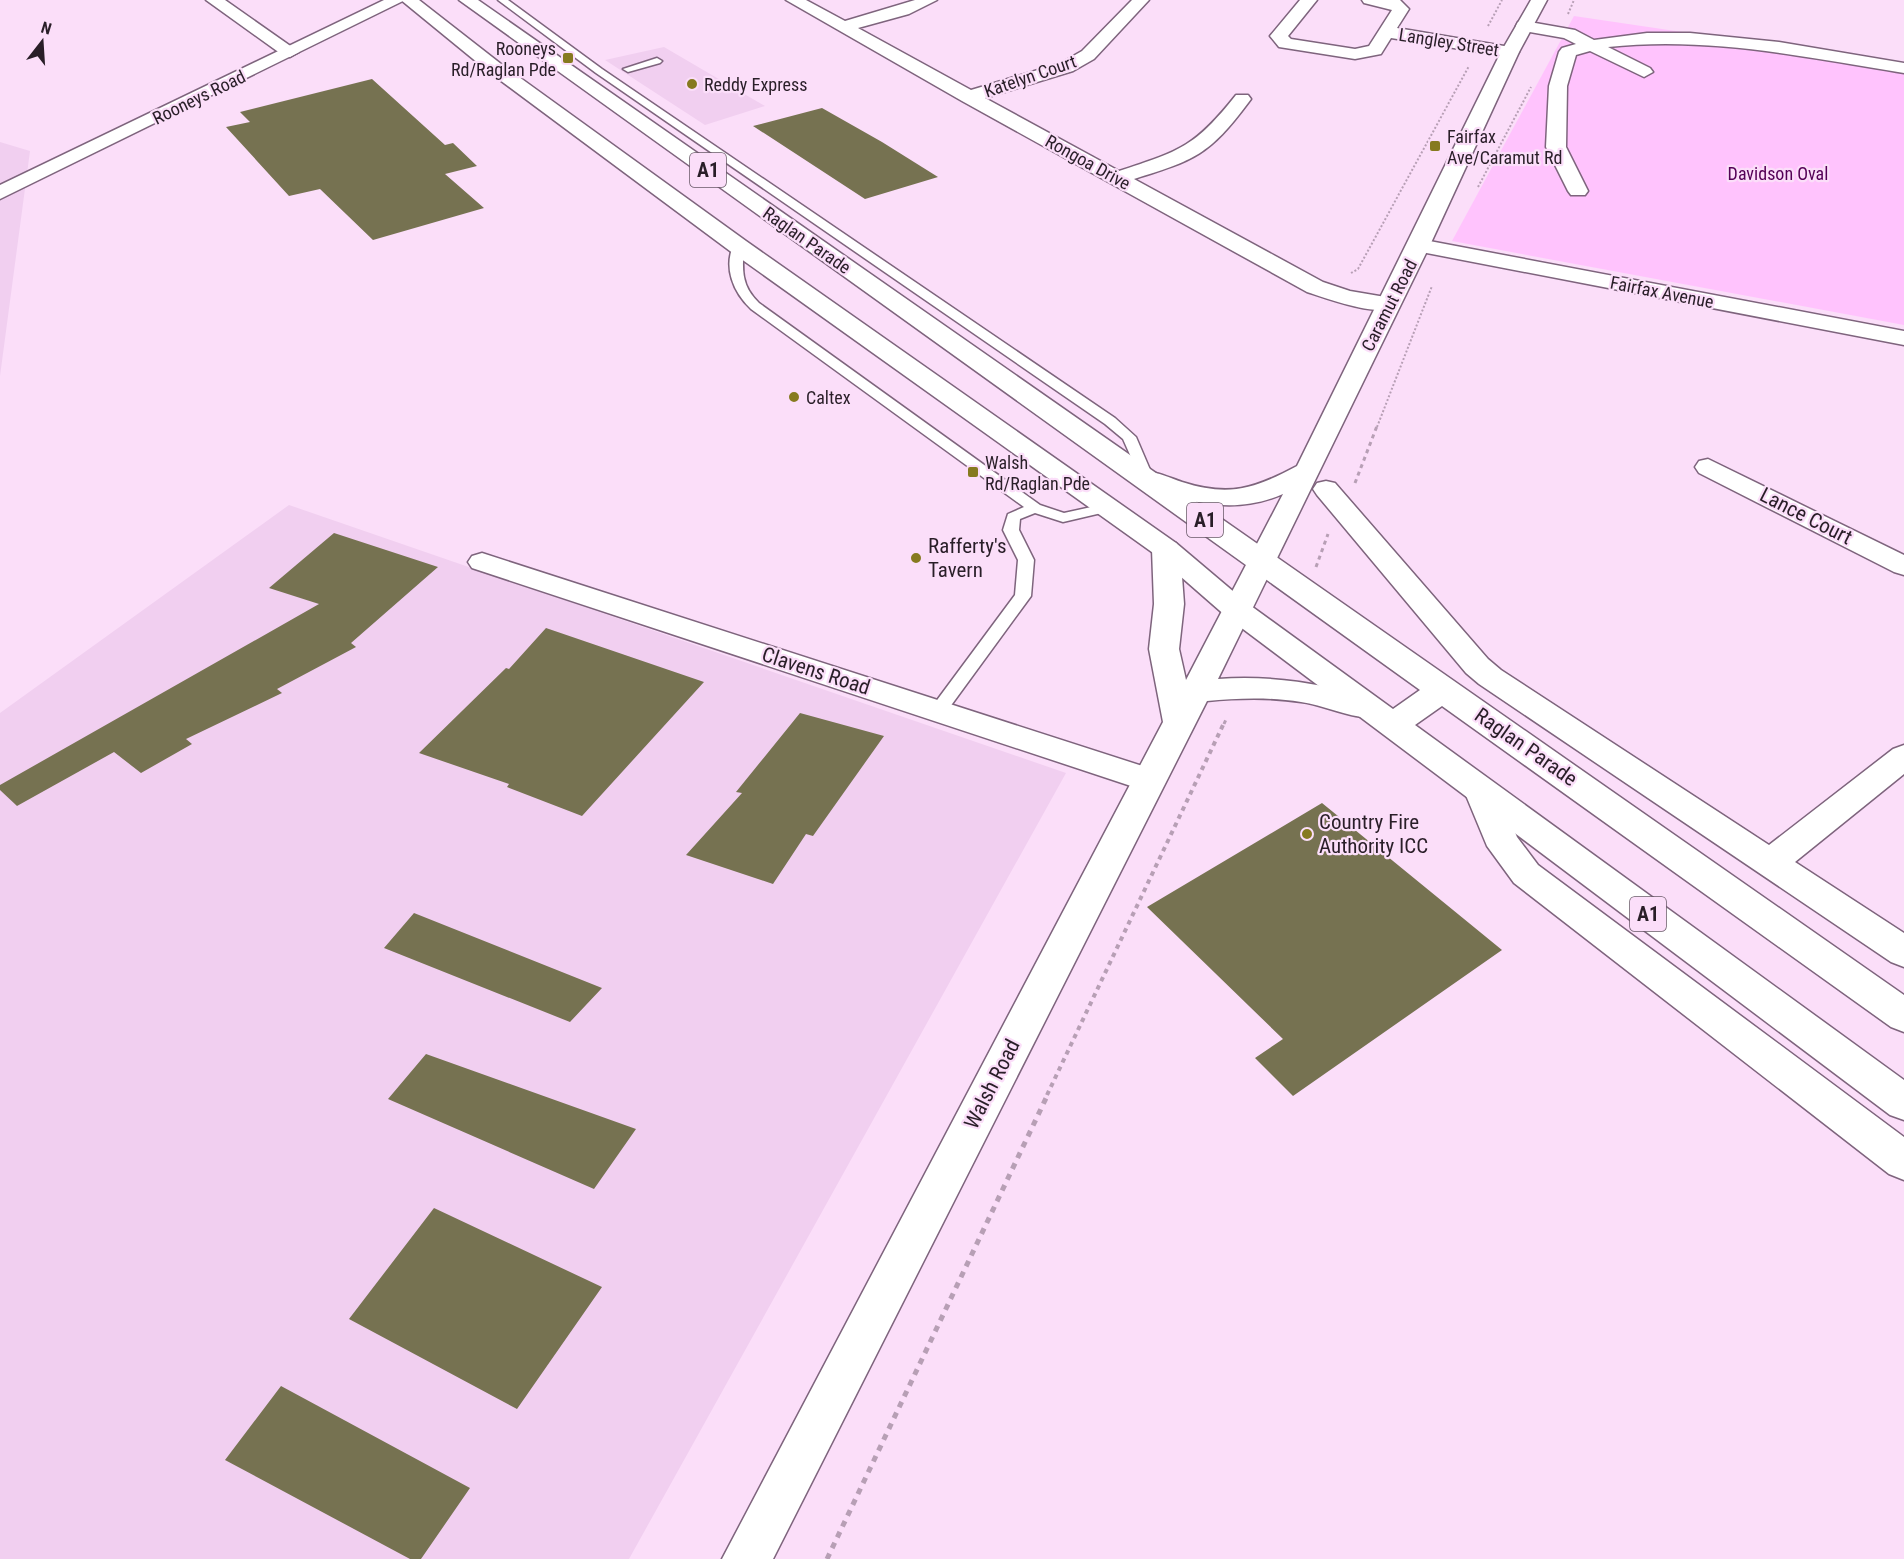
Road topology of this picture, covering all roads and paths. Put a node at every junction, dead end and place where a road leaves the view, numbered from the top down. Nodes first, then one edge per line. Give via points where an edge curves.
1 (214, 0) edge
2 (398, 0) edge
3 (409, 0) edge
4 (467, 0) edge
5 (502, 0) edge
6 (794, 0) edge
7 (930, 0) edge
8 (1141, 0) edge
9 (1309, 0) edge
10 (1370, 0) edge
11 (1502, 0) edge
12 (1539, 0) edge
13 (1524, 26) junction
14 (844, 27) junction
15 (1388, 32) junction
16 (1454, 42) junction
17 (1590, 44) junction
18 (1510, 51) junction
19 (290, 52) junction
20 (657, 61) dead end
21 (1904, 68) edge
22 (628, 69) dead end
23 (1644, 72) dead end
24 (968, 97) junction
25 (1242, 99) dead end
26 (1116, 178) junction
27 (1578, 191) dead end
28 (0, 193) edge
29 (1419, 245) junction
30 (738, 246) junction
31 (1345, 276) dead end
32 (1389, 304) junction
33 (1904, 338) edge
34 (1708, 467) dead end
35 (1147, 479) junction
36 (1326, 490) junction
37 (1035, 508) junction
38 (1105, 508) junction
39 (1166, 549) junction
40 (1263, 561) junction
41 (482, 562) dead end
42 (1904, 566) edge
43 (1306, 591) junction
44 (1237, 610) junction
45 (1477, 666) junction
46 (1244, 687) junction
47 (1444, 689) junction
48 (1196, 691) junction
49 (938, 711) junction
50 (1380, 716) junction
51 (1179, 722) junction
52 (1904, 757) edge
53 (1149, 780) junction
54 (1482, 793) junction
55 (1771, 862) junction
56 (1904, 952) edge
57 (1904, 1016) edge
58 (1904, 1102) edge
59 (1904, 1161) edge
60 (747, 1559) edge
61 (827, 1559) edge

1 - 19 main road
2 - 19 main road, Rooneys Road
3 - 30 main road, A1
4 - 35 main road, Raglan Parade / A1
5 - 35 lane, Raglan Parade via 1110,421 1129,437
6 - 14 main road, Rongoa Drive
7 - 14 main road
8 - 24 main road, Katelyn Court via 1088,55 1067,67
9 - 15 main road, Langley Street via 1279,36 1286,42 1367,54 1375,50
10 - 15 main road, Langley Street via 1396,4 1401,9
11 - 16 path via 1483,36 1457,36
12 - 13 main road, Caramut Road
13 - 17 main road via 1559,31
13 - 18 main road, Caramut Road
14 - 24 main road, Rongoa Drive
15 - 16 main road, Langley Street
16 - 18 main road, Langley Street
16 - 31 path via 1452,45 1476,53 1358,269
17 - 21 main road via 1680,36
17 - 23 main road
17 - 27 main road via 1568,52 1558,86 1556,147
18 - 29 main road, Caramut Road
19 - 28 main road, Rooneys Road
20 - 22 lane
24 - 26 main road, Rongoa Drive
25 - 26 main road via 1203,144
26 - 32 main road, Rongoa Drive via 1315,287
29 - 32 main road, Caramut Road
29 - 33 main road, Fairfax Avenue
30 - 37 lane via 736,280 755,306
30 - 38 main road, A1
32 - 36 main road, Caramut Road
34 - 42 main road, Lance Court
35 - 36 main road via 1198,496 1244,498
35 - 40 main road, Raglan Parade / A1
36 - 40 main road, Caramut Road
36 - 43 path via 1329,533
36 - 45 main road, Raglan Parade
37 - 38 lane via 1064,518
37 - 49 lane via 1013,518 1011,530 1026,560 1023,596
38 - 39 main road, A1
39 - 44 main road, A1
39 - 51 main road via 1169,604 1164,649
40 - 43 main road, Raglan Parade / A1
40 - 44 main road, Caramut Road
41 - 49 main road, Clavens Road
43 - 47 main road, Raglan Parade / A1
44 - 48 main road, Walsh Road
44 - 50 main road, A1
45 - 47 main road
45 - 55 main road, Raglan Parade via 1510,692
46 - 48 main road
46 - 50 main road via 1299,689
46 - 61 path
47 - 50 main road
47 - 57 main road, Raglan Parade / A1
48 - 51 main road, Walsh Road
49 - 53 main road, Clavens Road
50 - 54 main road, A1
51 - 53 main road, Walsh Road
52 - 55 main road
53 - 60 main road, Walsh Road
54 - 58 main road, A1
54 - 59 main road via 1497,836 1526,874
55 - 56 main road, Raglan Parade

